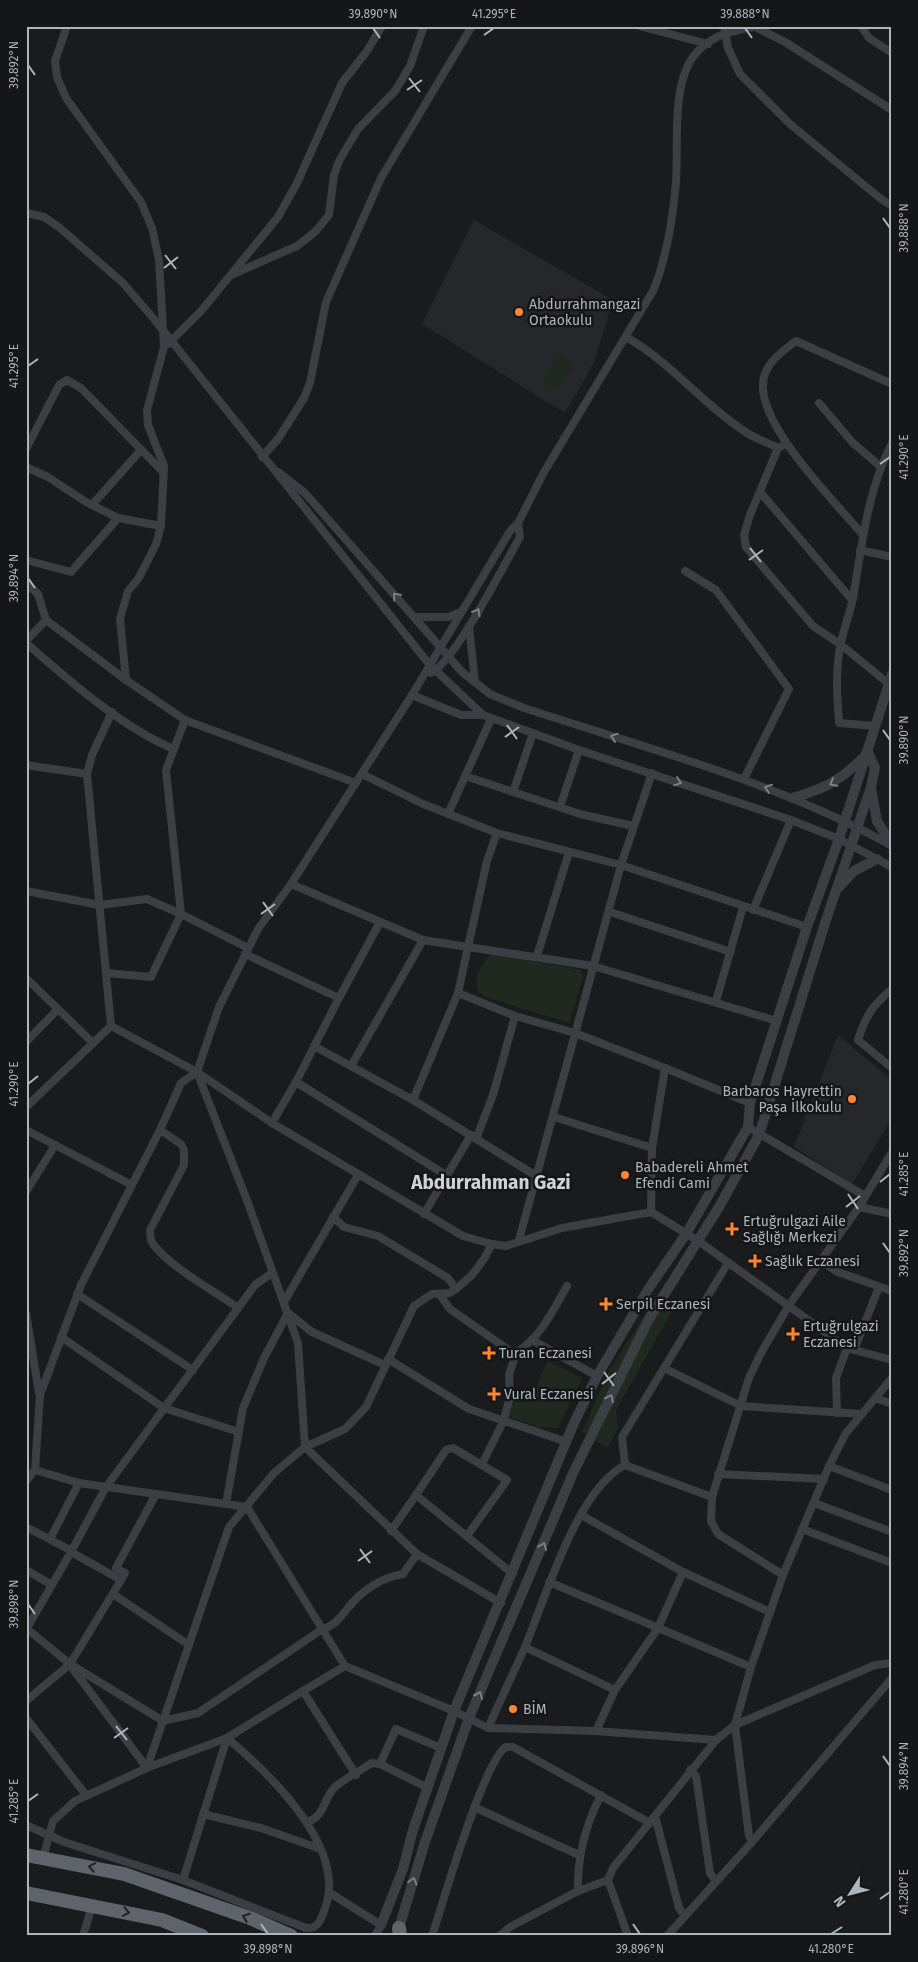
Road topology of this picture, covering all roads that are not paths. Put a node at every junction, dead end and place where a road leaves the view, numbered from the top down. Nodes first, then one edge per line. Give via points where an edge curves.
1 (67, 26) edge
2 (382, 26) edge
3 (424, 26) edge
4 (472, 26) edge
5 (640, 26) edge
6 (861, 26) edge
7 (757, 27) edge
8 (725, 29) edge
9 (708, 44) junction
10 (892, 53) edge
11 (892, 110) edge
12 (892, 206) edge
13 (26, 213) edge
14 (229, 276) junction
15 (163, 331) junction
16 (626, 337) junction
17 (171, 341) junction
18 (164, 347) junction
19 (892, 384) edge
20 (819, 403) dead end
21 (892, 443) edge
22 (782, 446) junction
23 (26, 449) edge
24 (142, 450) junction
25 (265, 460) junction
26 (880, 466) junction
27 (26, 467) edge
28 (163, 472) junction
29 (761, 493) junction
30 (92, 505) junction
31 (118, 518) junction
32 (518, 523) junction
33 (161, 526) junction
34 (863, 535) junction
35 (860, 550) junction
36 (892, 557) edge
37 (26, 560) edge
38 (684, 570) dead end
39 (26, 583) edge
40 (852, 600) junction
41 (461, 612) junction
42 (414, 617) junction
43 (46, 620) junction
44 (469, 626) junction
45 (26, 642) edge
46 (840, 644) junction
47 (441, 647) junction
48 (448, 656) junction
49 (429, 664) junction
50 (435, 671) junction
51 (425, 676) junction
52 (890, 679) edge
53 (126, 680) junction
54 (475, 682) junction
55 (412, 695) junction
56 (112, 712) junction
57 (483, 715) junction
58 (491, 719) junction
59 (185, 720) junction
60 (875, 726) junction
61 (533, 733) junction
62 (174, 749) junction
63 (580, 750) junction
64 (867, 753) junction
65 (26, 765) edge
66 (87, 774) junction
67 (362, 774) junction
68 (652, 774) junction
69 (465, 776) junction
70 (744, 779) junction
71 (356, 783) junction
72 (871, 787) junction
73 (513, 792) junction
74 (792, 798) junction
75 (560, 807) junction
76 (448, 814) junction
77 (791, 820) junction
78 (845, 820) junction
79 (633, 826) junction
80 (856, 827) junction
81 (497, 832) junction
82 (839, 839) junction
83 (850, 845) junction
84 (892, 845) edge
85 (569, 852) junction
86 (877, 859) junction
87 (621, 865) junction
88 (892, 867) edge
89 (291, 884) junction
90 (26, 891) edge
91 (836, 891) junction
92 (100, 905) junction
93 (743, 907) junction
94 (753, 910) junction
95 (610, 912) junction
96 (181, 914) junction
97 (380, 922) junction
98 (807, 927) junction
99 (423, 940) junction
100 (468, 947) junction
101 (247, 951) junction
102 (731, 952) junction
103 (537, 956) junction
104 (593, 966) junction
105 (107, 974) junction
106 (26, 978) edge
107 (892, 989) edge
108 (458, 993) junction
109 (339, 998) junction
110 (716, 1001) junction
111 (58, 1008) junction
112 (515, 1016) junction
113 (777, 1021) junction
114 (111, 1026) junction
115 (575, 1033) junction
116 (26, 1042) edge
117 (94, 1043) junction
118 (314, 1046) junction
119 (351, 1066) junction
120 (665, 1068) junction
121 (892, 1068) edge
122 (197, 1072) junction
123 (296, 1082) junction
124 (413, 1100) junction
125 (750, 1103) junction
126 (26, 1107) edge
127 (554, 1117) junction
128 (272, 1123) junction
129 (748, 1127) junction
130 (26, 1130) edge
131 (160, 1130) junction
132 (759, 1134) junction
133 (473, 1137) junction
134 (55, 1145) junction
135 (652, 1148) junction
136 (892, 1152) edge
137 (358, 1175) junction
138 (446, 1175) junction
139 (538, 1177) junction
140 (132, 1185) junction
141 (26, 1192) edge
142 (865, 1196) junction
143 (859, 1207) junction
144 (651, 1212) junction
145 (424, 1214) junction
146 (892, 1214) edge
147 (333, 1217) junction
148 (686, 1234) junction
149 (519, 1240) junction
150 (697, 1240) junction
151 (492, 1244) junction
152 (819, 1260) junction
153 (728, 1263) junction
154 (272, 1273) junction
155 (568, 1286) dead end
156 (879, 1287) junction
157 (456, 1289) junction
158 (892, 1291) edge
159 (77, 1294) junction
160 (440, 1295) junction
161 (284, 1302) junction
162 (789, 1305) junction
163 (238, 1308) junction
164 (26, 1313) edge
165 (288, 1314) junction
166 (61, 1337) junction
167 (532, 1340) junction
168 (850, 1349) junction
169 (517, 1352) junction
170 (26, 1357) edge
171 (892, 1360) edge
172 (34, 1361) junction
173 (386, 1362) junction
174 (664, 1368) junction
175 (193, 1370) junction
176 (597, 1376) junction
177 (892, 1378) edge
178 (40, 1395) junction
179 (875, 1398) junction
180 (892, 1404) edge
181 (741, 1406) junction
182 (164, 1408) junction
183 (837, 1413) junction
184 (862, 1414) junction
185 (504, 1422) junction
186 (239, 1432) junction
187 (566, 1442) junction
188 (305, 1447) junction
189 (482, 1464) junction
190 (625, 1465) junction
191 (830, 1466) junction
192 (718, 1474) junction
193 (29, 1475) edge
194 (824, 1479) junction
195 (79, 1484) junction
196 (106, 1487) junction
197 (892, 1490) edge
198 (156, 1494) junction
199 (416, 1495) junction
200 (712, 1497) junction
201 (814, 1503) junction
202 (226, 1504) junction
203 (247, 1507) junction
204 (581, 1516) junction
205 (26, 1527) edge
206 (802, 1529) junction
207 (392, 1531) junction
208 (892, 1532) edge
209 (467, 1536) junction
210 (50, 1539) junction
211 (71, 1552) junction
212 (417, 1554) junction
213 (892, 1563) edge
214 (26, 1570) edge
215 (683, 1572) junction
216 (513, 1574) junction
217 (783, 1575) junction
218 (121, 1580) junction
219 (549, 1582) junction
220 (52, 1585) junction
221 (113, 1594) junction
222 (501, 1603) junction
223 (770, 1612) junction
224 (26, 1628) edge
225 (658, 1628) junction
226 (322, 1630) junction
227 (189, 1645) junction
228 (525, 1647) junction
229 (892, 1663) edge
230 (70, 1664) junction
231 (345, 1666) junction
232 (751, 1667) junction
233 (892, 1678) edge
234 (615, 1690) junction
235 (303, 1691) junction
236 (28, 1697) edge
237 (454, 1711) junction
238 (26, 1718) edge
239 (469, 1718) junction
240 (163, 1721) junction
241 (734, 1725) junction
242 (488, 1728) junction
243 (596, 1731) junction
244 (227, 1738) junction
245 (716, 1740) junction
246 (441, 1748) junction
247 (380, 1764) junction
248 (147, 1768) junction
249 (690, 1770) junction
250 (356, 1775) junction
251 (428, 1788) junction
252 (86, 1795) junction
253 (601, 1795) junction
254 (474, 1807) junction
255 (203, 1814) junction
256 (655, 1816) junction
257 (307, 1822) junction
258 (650, 1823) junction
259 (26, 1824) edge
260 (48, 1834) junction
261 (752, 1842) junction
262 (318, 1848) junction
263 (26, 1855) edge
264 (579, 1855) junction
265 (43, 1858) junction
266 (183, 1880) junction
267 (608, 1880) junction
268 (716, 1881) junction
269 (578, 1891) junction
270 (26, 1893) edge
271 (330, 1893) junction
272 (92, 1906) junction
273 (685, 1916) junction
274 (380, 1926) junction
275 (182, 1932) edge
276 (398, 1933) edge
277 (434, 1933) dead end
278 (83, 1936) edge
279 (202, 1936) edge
280 (291, 1936) edge
281 (375, 1936) edge
282 (499, 1936) edge
283 (628, 1936) edge
284 (667, 1936) edge

1 - 15 street via 55,61 57,77 66,98 141,202 152,228 159,260
2 - 14 street via 342,84 297,183 278,216
3 - 14 street via 410,66 395,91 358,129 340,161 334,175 329,214 315,232 297,246
4 - 25 street via 382,178 326,302 310,384
5 - 9 street
6 - 10 street via 869,38
7 - 8 street
7 - 11 street
8 - 9 street
8 - 12 street via 728,48 740,74 790,124
9 - 16 street via 692,59 681,86 676,183 661,270
13 - 15 street via 44,217 60,228 123,283
14 - 17 street
15 - 17 street
15 - 18 street
16 - 22 street via 663,363 748,434
16 - 32 street via 544,472
17 - 18 street
17 - 25 street
18 - 28 street via 148,410 148,425 164,466
19 - 22 street via 796,341 773,358 763,388
20 - 26 street via 853,443
21 - 26 street
22 - 29 street
22 - 34 street
23 - 24 street via 59,385 66,380 81,388
24 - 28 street
24 - 30 street
42 -> 25 street via 305,493
25 - 49 street
26 - 34 street
27 - 30 street
28 - 33 street
29 - 40 street
29 - 46 street via 744,535 746,547 814,626
30 - 31 street
31 - 33 street
31 - 37 street via 71,572
32 - 41 street
44 -> 32 street via 520,537
33 - 53 street via 146,564 128,590 120,619
34 - 35 street
35 - 36 street
35 - 40 street
38 - 70 street via 716,590 789,689
39 - 43 street via 38,594
40 - 46 street
41 - 42 street via 448,617
41 - 47 street
42 - 47 street
43 - 45 street
43 - 53 street
44 - 48 street
44 - 54 street
45 - 56 street
46 - 52 street
46 - 60 street via 838,723
47 - 48 street
47 - 49 street
48 - 50 street
48 - 54 street
49 - 50 street
49 - 51 street
50 - 51 street
50 - 57 street
51 - 55 street
52 - 60 street
53 - 59 street
70 -> 54 street via 524,708 490,694
55 - 57 street via 461,715
55 - 67 street
56 - 62 street via 140,732
56 - 66 street
57 - 58 street
58 - 61 street
58 - 69 street
59 - 62 street
59 - 71 street
60 - 64 street
61 - 63 street
61 - 73 street
62 - 96 street via 166,770
63 - 68 street
63 - 75 street
64 - 72 street via 875,768
64 -> 74 street via 843,778 820,790
64 - 78 street
65 - 66 street
66 - 92 street
67 - 71 street
67 - 76 street
68 -> 77 street
68 - 79 street
69 - 73 street
69 - 76 street
74 -> 70 street
71 - 89 street
72 - 80 street
72 - 84 street via 877,821
73 - 75 street
74 - 78 street
75 - 79 street
76 - 81 street
77 - 82 street
77 - 94 street
78 - 80 street
78 - 82 street
79 - 87 street
80 - 83 street
80 - 84 street
81 - 85 street
81 - 100 street via 487,861
82 - 83 street
82 - 98 street
83 - 86 street
83 - 91 street
85 - 87 street
85 - 103 street
86 - 88 street
86 - 91 street via 854,871
87 - 93 street
87 - 95 street
89 - 97 street
89 - 101 street via 258,929
90 - 92 street
91 - 132 street
92 - 96 street via 147,899
92 - 105 street
93 - 94 street
93 - 102 street
94 - 98 street
95 - 102 street
95 - 104 street
96 - 101 street
96 - 105 street via 151,977
97 - 99 street
97 - 109 street
98 - 113 street
99 - 100 street
99 - 119 street
100 - 103 street
100 - 108 street
101 - 109 street
101 - 122 street via 219,1007
102 - 110 street
103 - 104 street
104 - 110 street
104 - 115 street
105 - 114 street
106 - 111 street
107 - 121 street via 873,1004 858,1040
108 - 112 street
108 - 124 street
109 - 118 street
110 - 113 street
111 - 116 street
111 - 117 street
112 - 115 street
112 - 133 street via 493,1095
113 - 125 street
114 - 117 street
114 - 122 street
115 - 120 street
115 - 127 street
117 - 126 street
118 - 119 street
118 - 123 street
119 - 124 street
120 - 125 street
120 - 135 street
122 - 128 street
122 - 131 street via 180,1083
122 - 154 street
123 - 128 street
123 - 138 street
124 - 133 street
125 - 129 street
127 - 135 street
127 - 139 street
128 - 137 street
129 - 132 street
129 - 148 street
130 - 134 street
131 - 140 street
131 - 163 street via 181,1144 185,1157 181,1173 150,1230 151,1239 162,1254
132 - 142 street
132 - 150 street via 720,1207
133 - 138 street
133 - 139 street
134 - 140 street
134 - 141 street
135 - 144 street
136 - 142 street
137 - 145 street
137 - 147 street
138 - 145 street
139 - 149 street
140 - 159 street
142 - 143 street
143 - 146 street
143 - 152 street
144 - 148 street
144 - 149 street via 562,1228
145 - 151 street via 463,1236
147 - 157 street via 344,1227 378,1236 448,1278
147 - 161 street
148 - 150 street
148 - 176 street via 647,1291
149 - 151 street via 506,1246
150 - 153 street
239 -> 150 street via 574,1471 649,1320
151 - 157 street via 472,1275
152 - 156 street via 838,1272
152 - 162 street
153 - 162 street
153 - 174 street
154 - 161 street
154 - 163 street via 255,1285
155 - 167 street
156 - 158 street
156 - 168 street
157 - 160 street
159 - 166 street
159 - 175 street
160 - 169 street via 450,1309
160 - 173 street via 426,1297 414,1306
161 - 165 street
162 - 168 street
162 - 181 street via 749,1378
163 - 175 street
164 - 172 street
165 - 173 street via 312,1332
165 - 186 street via 253,1383 243,1408
165 - 188 street via 298,1343
166 - 178 street
166 - 182 street
167 - 169 street
167 - 176 street
168 - 171 street
168 - 183 street via 836,1378
169 - 185 street via 509,1374 510,1396
170 - 172 street
172 - 178 street
173 - 185 street via 469,1409
173 - 188 street via 366,1407 345,1430
174 - 181 street
174 - 190 street via 622,1437
175 - 182 street
176 - 187 street
177 - 179 street
178 - 193 street
179 - 180 street
179 - 184 street
181 - 183 street
181 - 192 street
182 - 186 street
182 - 196 street
183 - 184 street
184 - 191 street via 846,1433
185 - 187 street
185 - 189 street
186 - 202 street
187 - 216 street
188 - 203 street via 274,1473
188 - 207 street
189 - 199 street via 453,1448 446,1450
189 - 209 street via 507,1480
190 - 200 street
190 - 204 street via 614,1470
191 - 194 street
191 - 197 street
192 - 194 street
192 - 200 street
193 - 195 street
194 - 201 street
195 - 196 street
195 - 210 street
196 - 198 street
196 - 211 street
198 - 202 street
198 - 218 street via 116,1568 125,1573
199 - 207 street
199 - 209 street
200 - 217 street via 711,1521 718,1534
201 - 206 street
201 - 208 street
202 - 203 street
203 - 226 street
203 - 227 street via 229,1527
204 - 215 street
204 - 219 street
205 - 210 street
206 - 213 street
206 - 217 street
207 - 212 street
209 - 216 street
210 - 211 street
211 - 218 street
211 - 220 street
212 - 222 street
212 - 226 street via 404,1574 390,1576 377,1583 355,1600 334,1625
214 - 220 street
215 - 223 street
215 - 225 street
216 - 222 street
217 - 223 street
218 - 221 street
219 - 225 street
219 - 228 street
220 - 224 street
221 - 227 street
221 - 230 street
222 - 237 street
223 - 232 street
224 - 230 street
225 - 232 street
225 - 234 street
226 - 231 street
226 - 240 street via 198,1713
227 - 240 street
228 - 234 street
228 - 242 street
229 - 241 street via 875,1665
230 - 236 street
230 - 240 street
230 - 248 street
231 - 235 street
231 - 237 street
232 - 241 street
233 - 261 street
234 - 243 street
235 - 244 street
235 - 250 street
237 - 239 street
237 - 246 street
238 - 252 street
239 - 242 street
276 -> 239 street via 425,1842
240 - 248 street
241 - 245 street
241 - 261 street
242 - 243 street
243 - 245 street
244 - 248 street
244 - 255 street
244 - 257 street via 254,1762
245 - 249 street
246 - 247 street via 396,1730
246 - 251 street
247 - 250 street via 371,1763
247 - 251 street
248 - 252 street
249 - 256 street
249 - 268 street via 696,1776 710,1873
250 - 257 street via 334,1789 321,1813
251 - 274 street via 403,1868
252 - 260 street via 60,1813
253 - 254 street via 509,1746 494,1760
253 - 258 street
253 - 264 street
254 - 264 street
254 - 277 street
255 - 262 street via 261,1828
255 - 266 street
256 - 258 street
256 - 273 street via 679,1908
257 - 262 street
258 - 267 street via 613,1868
259 - 260 street
260 - 265 street
260 - 266 street
261 - 268 street
262 - 271 street via 326,1863
263 - 265 highway
264 - 269 street
280 -> 265 highway via 250,1918 124,1874
266 - 271 street via 309,1928 319,1923
267 - 269 street
267 - 283 street
268 - 273 street
269 - 282 street
270 - 272 highway
271 - 274 street
272 -> 275 highway via 162,1920
272 - 278 street
273 - 284 street
274 - 281 street
275 - 279 highway

